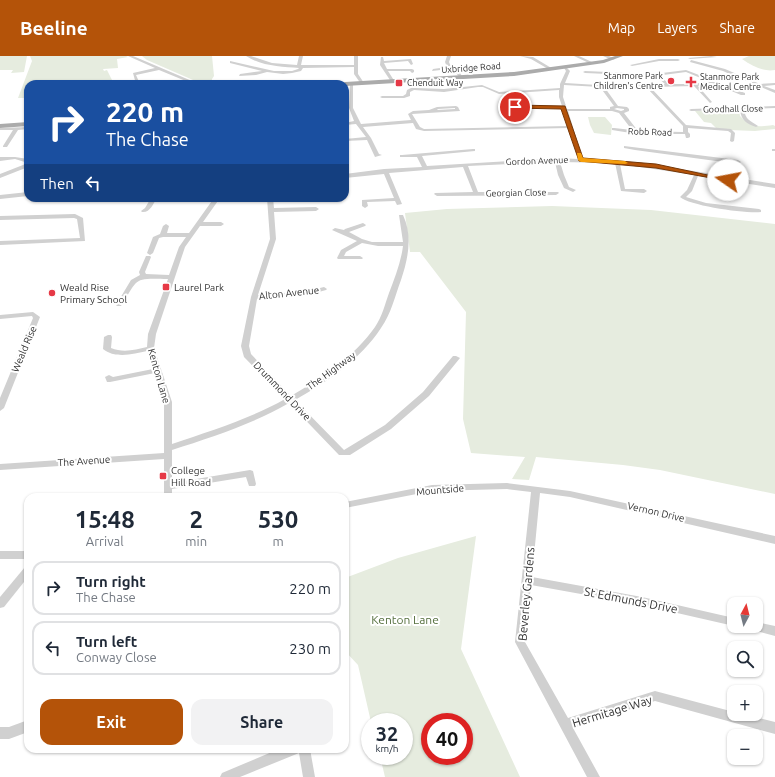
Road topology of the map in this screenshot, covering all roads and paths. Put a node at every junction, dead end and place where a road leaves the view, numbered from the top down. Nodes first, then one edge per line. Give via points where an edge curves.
1 (130, 56) edge
2 (248, 56) edge
3 (302, 56) edge
4 (356, 56) edge
5 (386, 56) edge
6 (449, 56) edge
7 (522, 56) edge
8 (576, 56) edge
9 (605, 56) edge
10 (620, 56) edge
11 (715, 57) dead end
12 (679, 58) edge
13 (613, 59) junction
14 (690, 59) junction
15 (655, 61) junction
16 (231, 62) dead end
17 (382, 62) junction
18 (714, 63) dead end
19 (411, 64) dead end
20 (592, 64) junction
21 (707, 64) junction
22 (632, 65) dead end
23 (300, 66) junction
24 (355, 66) junction
25 (670, 66) dead end
26 (486, 67) dead end
27 (617, 67) dead end
28 (732, 67) dead end
29 (449, 68) junction
30 (566, 68) junction
31 (158, 69) junction
32 (454, 69) junction
33 (722, 69) junction
34 (387, 70) junction
35 (432, 70) dead end
36 (551, 70) junction
37 (267, 71) junction
38 (412, 72) dead end
39 (586, 72) dead end
40 (126, 73) dead end
41 (626, 73) junction
42 (134, 74) junction
43 (663, 74) dead end
44 (240, 75) dead end
45 (739, 76) junction
46 (462, 78) junction
47 (136, 80) edge
48 (187, 80) edge
49 (767, 80) dead end
50 (410, 81) junction
51 (393, 82) junction
52 (713, 82) junction
53 (362, 83) junction
54 (349, 84) edge
55 (562, 84) junction
56 (759, 84) junction
57 (775, 84) edge
58 (695, 85) junction
59 (648, 86) junction
60 (668, 86) junction
61 (602, 87) junction
62 (413, 89) junction
63 (561, 89) junction
64 (775, 92) edge
65 (743, 94) dead end
66 (382, 97) dead end
67 (349, 98) edge
68 (710, 102) dead end
69 (515, 107) dead end
70 (617, 107) junction
71 (775, 107) edge
72 (351, 108) joint
73 (564, 109) junction
74 (742, 109) junction
75 (612, 110) junction
76 (691, 110) dead end
77 (430, 111) junction
78 (621, 112) junction
79 (414, 121) junction
80 (349, 124) edge
81 (359, 124) junction
82 (0, 126) edge
83 (685, 126) junction
84 (756, 126) dead end
85 (23, 127) edge
86 (569, 127) junction
87 (614, 129) dead end
88 (0, 130) edge
89 (637, 133) junction
90 (369, 138) junction
91 (349, 140) edge
92 (732, 141) dead end
93 (5, 146) dead end
94 (626, 147) dead end
95 (473, 150) dead end
96 (668, 153) junction
97 (24, 155) edge
98 (419, 155) junction
99 (380, 156) dead end
100 (402, 156) dead end
101 (15, 158) junction
102 (0, 159) edge
103 (24, 160) edge
104 (557, 160) junction
105 (581, 160) junction
106 (617, 162) junction
107 (738, 162) dead end
108 (465, 165) junction
109 (24, 167) edge
110 (425, 167) junction
111 (667, 167) junction
112 (384, 171) junction
113 (697, 173) junction
114 (349, 175) edge
115 (0, 176) edge
116 (775, 186) edge
117 (573, 190) dead end
118 (644, 191) dead end
119 (556, 193) dead end
120 (24, 194) edge
121 (437, 194) dead end
122 (476, 194) junction
123 (0, 197) edge
124 (151, 202) edge
125 (214, 202) edge
126 (270, 202) edge
127 (365, 206) dead end
128 (316, 209) dead end
129 (271, 210) junction
130 (144, 211) dead end
131 (759, 211) dead end
132 (401, 216) dead end
133 (0, 218) edge
134 (199, 224) junction
135 (221, 224) dead end
136 (363, 224) dead end
137 (166, 226) dead end
138 (335, 230) dead end
139 (346, 232) junction
140 (163, 235) junction
141 (190, 235) junction
142 (362, 242) junction
143 (0, 243) edge
144 (406, 244) junction
145 (360, 258) dead end
146 (143, 276) junction
147 (172, 277) junction
148 (324, 289) dead end
149 (254, 297) junction
150 (119, 305) dead end
151 (0, 317) edge
152 (108, 337) dead end
153 (150, 348) junction
154 (456, 358) dead end
155 (157, 370) junction
156 (109, 377) dead end
157 (290, 400) junction
158 (0, 408) edge
159 (168, 452) junction
160 (0, 467) edge
161 (252, 484) dead end
162 (167, 487) junction
163 (536, 489) junction
164 (168, 493) edge
165 (349, 505) edge
166 (775, 540) edge
167 (0, 555) edge
168 (24, 555) edge
169 (24, 575) edge
170 (527, 580) junction
171 (0, 604) edge
172 (727, 620) edge
173 (763, 628) edge
174 (775, 631) edge
175 (565, 725) junction
176 (24, 727) edge
177 (775, 728) edge
178 (0, 733) edge
179 (284, 753) edge
180 (305, 753) edge
181 (226, 777) edge
182 (309, 777) edge
183 (594, 777) edge

1 - 31 street
2 - 23 street via 274,65
3 - 23 street
4 - 24 street
5 - 17 street via 382,58
6 - 29 street
7 - 36 street via 532,58
8 - 20 street
9 - 13 street
10 - 13 main road, Uxbridge Road
11 - 14 street
12 - 14 street
12 - 14 street via 685,64
12 - 15 street
13 - 20 main road, Uxbridge Road
14 - 21 street
15 - 22 street
15 - 25 street
16 - 37 street
17 - 19 street via 410,60
17 - 34 street
18 - 21 street
20 - 30 main road, Uxbridge Road
21 - 33 street
23 - 24 street
23 - 37 street via 300,70 296,72
24 - 53 street via 356,74
26 - 32 street
27 - 41 street
28 - 33 street
29 - 32 street
29 - 35 street
30 - 36 main road, Uxbridge Road
30 - 55 street via 568,71
31 - 42 street
31 - 48 street
32 - 46 street
33 - 45 street
34 - 38 street
34 - 51 street
36 - 46 main road, Uxbridge Road
37 - 44 street
39 - 41 street
40 - 42 street
41 - 60 street via 658,76
42 - 47 street
43 - 52 street via 686,71
45 - 52 street
45 - 56 street
46 - 50 main road, Uxbridge Road
49 - 56 street via 768,82
50 - 51 main road, Uxbridge Road
50 - 62 street
51 - 53 main road, Uxbridge Road
52 - 58 street
52 - 65 street
53 - 54 main road, Uxbridge Road
55 - 61 street
55 - 63 street
56 - 57 street
56 - 64 street
58 - 60 street
58 - 68 street
59 - 60 street
59 - 61 street via 632,86 626,89
59 - 83 street
61 - 70 street
62 - 63 street via 445,90 480,86 499,93
62 - 66 street via 404,97
63 - 73 street
67 - 72 street
69 - 73 street
70 - 75 street
70 - 78 street via 627,110
71 - 74 street, Goodhall Close
72 - 81 street
73 - 75 street
73 - 86 street
74 - 76 street, Goodhall Close
74 - 84 street via 745,120
75 - 78 street
77 - 77 street via 451,110 458,110 437,108
77 - 79 street via 413,112 410,114
78 - 89 street
79 - 81 street
79 - 86 street via 418,128 424,130
80 - 81 street
81 - 90 street
82 - 85 main road
83 - 89 street, Robb Road via 687,135
83 - 92 street via 729,130 733,133
85 - 88 street
85 - 93 street
86 - 105 street
87 - 89 street, Robb Road
90 - 91 street
90 - 99 street
94 - 96 street
95 - 98 street
96 - 107 street
96 - 111 street
97 - 101 street
98 - 100 street
98 - 110 street
101 - 102 street
101 - 103 street
104 - 105 street, Gordon Avenue
104 - 108 street, Gordon Avenue
104 - 117 street via 567,188
105 - 106 street, Gordon Avenue
106 - 111 street, Gordon Avenue
106 - 118 street via 623,190
108 - 110 street, Gordon Avenue
108 - 122 street, Georgian Close
109 - 115 street
110 - 112 street, Gordon Avenue
111 - 113 street, Gordon Avenue
112 - 114 street, Gordon Avenue
112 - 127 street via 398,202 364,201
113 - 116 street, Gordon Avenue
113 - 131 street via 684,197 686,200 699,204
119 - 122 street, Georgian Close
120 - 123 street
121 - 122 street, Georgian Close
124 - 130 street
125 - 134 street, Kenton Lane
126 - 129 street, Drummond Drive
128 - 129 street
129 - 149 street, Drummond Drive via 273,239
132 - 144 street, The Highway
133 - 143 street via 75,216 80,218 83,240
134 - 135 street
134 - 141 street, Kenton Lane
136 - 139 street
137 - 140 street
138 - 139 street
139 - 142 street
140 - 141 street
140 - 146 street via 156,238 142,272
141 - 147 street, Kenton Lane via 182,247
142 - 144 street
142 - 145 street via 343,251 340,258
144 - 157 street, The Highway via 404,262 379,326 356,354 328,376
146 - 147 street
146 - 150 street via 133,281
147 - 153 street, Kenton Lane via 152,334
148 - 149 street, Alton Avenue via 308,293
149 - 157 street, Drummond Drive via 245,346 247,355
151 - 158 street, Weald Rise via 33,314 37,316
152 - 153 street via 107,349 114,353
153 - 155 street, Kenton Lane
154 - 157 street, Drummond Drive via 426,394 388,427 347,453 342,453
155 - 156 street via 110,380
155 - 159 street, Kenton Lane via 168,402
157 - 159 street, The Highway
159 - 160 street, The Avenue
159 - 162 street, Kenton Lane
161 - 162 street via 250,473
162 - 164 street, Kenton Lane
163 - 165 street, Mountside via 507,486 432,488
163 - 166 street, Vernon Drive via 570,494
163 - 170 street, Beverley Gardens
167 - 168 street
169 - 171 street
170 - 172 street, St Edmunds Drive via 642,601
170 - 175 street, Beverley Gardens via 520,642
173 - 174 street
175 - 177 street, Hermitage Way via 655,696
175 - 183 street, Beverley Gardens
176 - 178 street via 9,733
179 - 181 street
180 - 182 street

